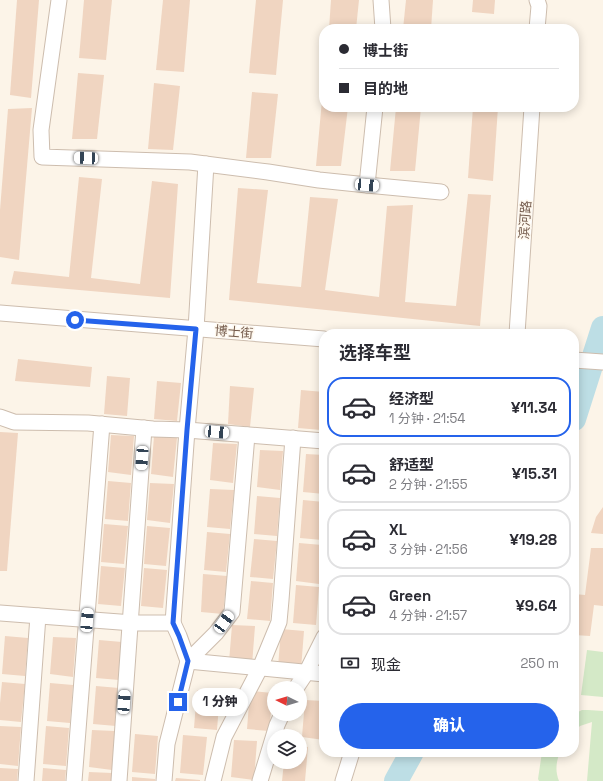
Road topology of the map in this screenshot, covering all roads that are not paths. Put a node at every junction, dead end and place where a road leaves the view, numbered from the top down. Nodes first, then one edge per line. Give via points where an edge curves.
1 (59, 0) edge
2 (381, 0) edge
3 (537, 0) edge
4 (545, 0) edge
5 (383, 24) edge
6 (537, 24) edge
7 (544, 24) edge
8 (374, 112) edge
9 (532, 112) edge
10 (540, 112) edge
11 (206, 164) junction
12 (367, 185) junction
13 (441, 192) dead end
14 (0, 314) edge
15 (196, 329) junction
16 (517, 329) edge
17 (527, 329) edge
18 (319, 339) edge
19 (579, 360) edge
20 (603, 362) edge
21 (0, 417) edge
22 (102, 424) junction
23 (144, 428) junction
24 (187, 430) junction
25 (247, 435) junction
26 (293, 438) junction
27 (319, 441) edge
28 (0, 613) edge
29 (38, 616) junction
30 (87, 620) junction
31 (130, 623) junction
32 (173, 623) junction
33 (319, 647) edge
34 (188, 661) junction
35 (260, 668) junction
36 (306, 673) junction
37 (319, 674) edge
38 (301, 681) edge
39 (279, 721) edge
40 (350, 757) edge
41 (26, 781) edge
42 (74, 781) edge
43 (119, 781) edge
44 (164, 781) edge
45 (213, 781) edge
46 (260, 781) edge
47 (343, 781) edge

1 - 11 street via 41,130 42,157
2 - 5 street
3 - 6 street
4 - 7 street
8 - 12 street
9 - 16 street, 滨河路
10 - 17 street
11 - 12 street
11 - 15 street
12 - 13 street
14 - 15 street, 博士街
15 - 18 street, 博士街
15 - 24 street
19 - 20 street
21 - 22 street via 14,422
22 - 23 street
22 - 30 street
23 - 24 street
23 - 31 street
24 - 25 street
24 - 32 street
25 - 26 street
25 - 34 street via 232,612 216,633
26 - 27 street
26 - 35 street via 279,622
28 - 29 street
29 - 30 street
29 - 41 street
30 - 31 street
30 - 42 street
31 - 32 street
31 - 43 street
32 - 34 street
33 - 36 street
34 - 35 street
34 - 44 street via 168,744
35 - 36 street
35 - 45 street via 224,737
36 - 37 street
36 - 38 street
39 - 46 street
40 - 47 street

